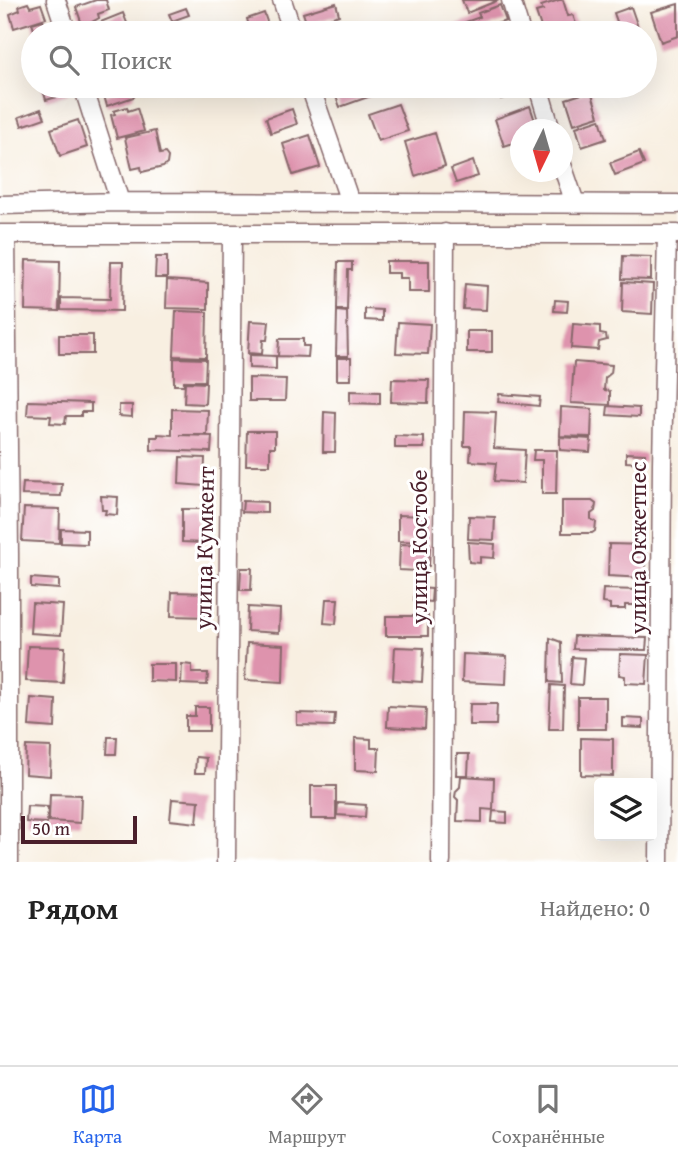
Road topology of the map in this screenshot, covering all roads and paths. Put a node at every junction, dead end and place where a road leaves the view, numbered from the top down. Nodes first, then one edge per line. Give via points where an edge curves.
1 (56, 0) edge
2 (282, 0) edge
3 (510, 0) edge
4 (63, 21) edge
5 (289, 21) edge
6 (517, 21) edge
7 (87, 98) edge
8 (314, 98) edge
9 (542, 98) edge
10 (548, 119) edge
11 (568, 182) edge
12 (120, 202) junction
13 (349, 202) junction
14 (575, 203) junction
15 (678, 204) edge
16 (0, 205) edge
17 (445, 233) junction
18 (3, 234) edge
19 (232, 234) junction
20 (672, 234) edge
21 (6, 850) edge
22 (226, 862) edge
23 (441, 862) edge
24 (659, 862) edge

1 - 4 street
2 - 5 street
3 - 6 street
7 - 12 street
8 - 13 street
9 - 10 street
11 - 14 street
12 - 13 street
12 - 16 street
13 - 14 street
14 - 15 street
17 - 19 street
17 - 20 street
17 - 23 street, улица Костобе
18 - 19 street
18 - 21 street
19 - 22 street, улица Кумкент
20 - 24 street, улица Окжетпес via 662,463

